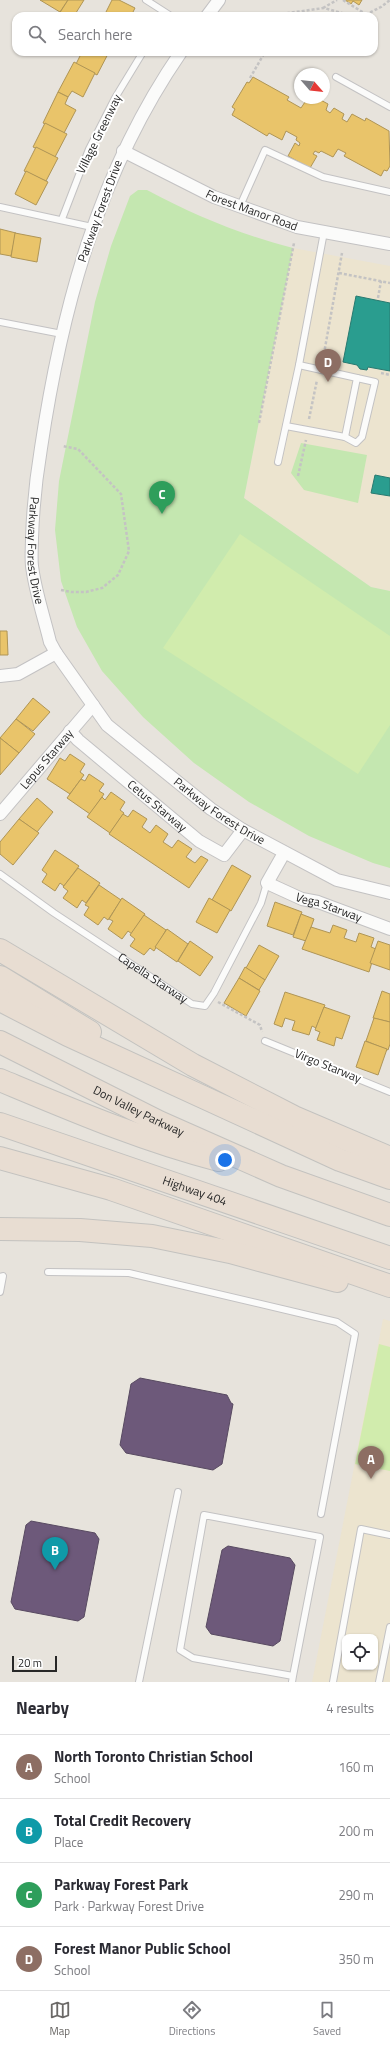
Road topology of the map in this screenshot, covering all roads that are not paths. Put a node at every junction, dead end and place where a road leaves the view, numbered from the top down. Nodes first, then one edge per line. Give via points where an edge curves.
1 (146, 0) edge
2 (219, 0) edge
3 (163, 12) edge
4 (210, 12) edge
5 (141, 56) edge
6 (178, 56) edge
7 (336, 77) dead end
8 (390, 107) edge
9 (122, 151) junction
10 (390, 192) edge
11 (240, 206) junction
12 (0, 207) edge
13 (62, 219) junction
14 (92, 227) junction
15 (324, 232) junction
16 (390, 244) edge
17 (0, 322) edge
18 (62, 334) junction
19 (299, 365) junction
20 (357, 378) junction
21 (286, 426) junction
22 (345, 437) junction
23 (278, 462) dead end
24 (56, 653) junction
25 (0, 676) edge
26 (93, 705) junction
27 (70, 731) junction
28 (0, 814) edge
29 (243, 830) junction
30 (284, 853) junction
31 (0, 874) edge
32 (268, 883) junction
33 (390, 893) edge
34 (390, 929) edge
35 (0, 950) edge
36 (0, 977) edge
37 (0, 1000) edge
38 (265, 1041) road end
39 (0, 1042) edge
40 (0, 1080) edge
41 (186, 1089) junction
42 (390, 1092) edge
43 (0, 1124) edge
44 (0, 1158) edge
45 (390, 1158) edge
46 (280, 1176) junction
47 (390, 1178) edge
48 (390, 1215) edge
49 (0, 1229) edge
50 (390, 1258) edge
51 (48, 1272) dead end
52 (0, 1277) edge
53 (390, 1286) edge
54 (0, 1292) edge
55 (390, 1296) edge
56 (178, 1492) dead end
57 (321, 1514) dead end
58 (390, 1535) edge
59 (390, 1627) edge
60 (292, 1679) edge
61 (139, 1682) edge
62 (333, 1682) edge
63 (380, 1682) edge

1 - 3 lane
2 - 4 street
5 - 13 lane, Village Greenway via 89,149
6 - 9 street, Parkway Forest Drive
7 - 8 lane
9 - 11 street, Forest Manor Road via 214,197
9 - 14 street, Parkway Forest Drive
10 - 11 lane via 323,177 265,150
11 - 15 street, Forest Manor Road via 297,227
12 - 13 lane
13 - 14 lane
14 - 18 street, Parkway Forest Drive
15 - 16 street, Forest Manor Road
15 - 19 lane
17 - 18 lane
18 - 24 street, Parkway Forest Drive via 46,407 34,496 32,566 50,642
19 - 20 lane
19 - 21 lane
20 - 22 lane
20 - 22 lane via 375,382 362,437 356,442
21 - 22 lane
21 - 23 lane
24 - 25 street via 18,674
24 - 26 street, Parkway Forest Drive
26 - 27 street, Lepus Starway
26 - 29 street, Parkway Forest Drive via 107,725 210,810
27 - 28 street, Lepus Starway
27 - 29 street, Cetus Starway via 199,841 224,855
29 - 30 street, Parkway Forest Drive
30 - 32 street, Capella Starway
30 - 33 street, Parkway Forest Drive via 337,880
31 - 32 lane, Capella Starway via 54,913 192,1004 205,1006 261,903
32 - 34 street, Vega Starway via 302,899 318,902
35 - 45 highway via 193,1065 294,1117
36 - 41 highway
37 - 41 highway via 68,1035
38 - 42 lane, Virgo Starway
39 - 46 highway, Don Valley Parkway via 159,1122
40 - 46 highway via 98,1121 178,1150
41 - 47 highway via 340,1160
43 - 50 highway, Highway 404
44 - 53 highway via 110,1189
46 - 48 highway
49 - 55 highway via 80,1230 152,1236 230,1252
51 - 57 lane via 129,1273 338,1322 355,1334
52 - 54 lane via 3,1276
56 - 61 lane
58 - 62 lane via 361,1529
59 - 63 lane
60 - 60 lane via 320,1537 204,1515 180,1650 193,1658

